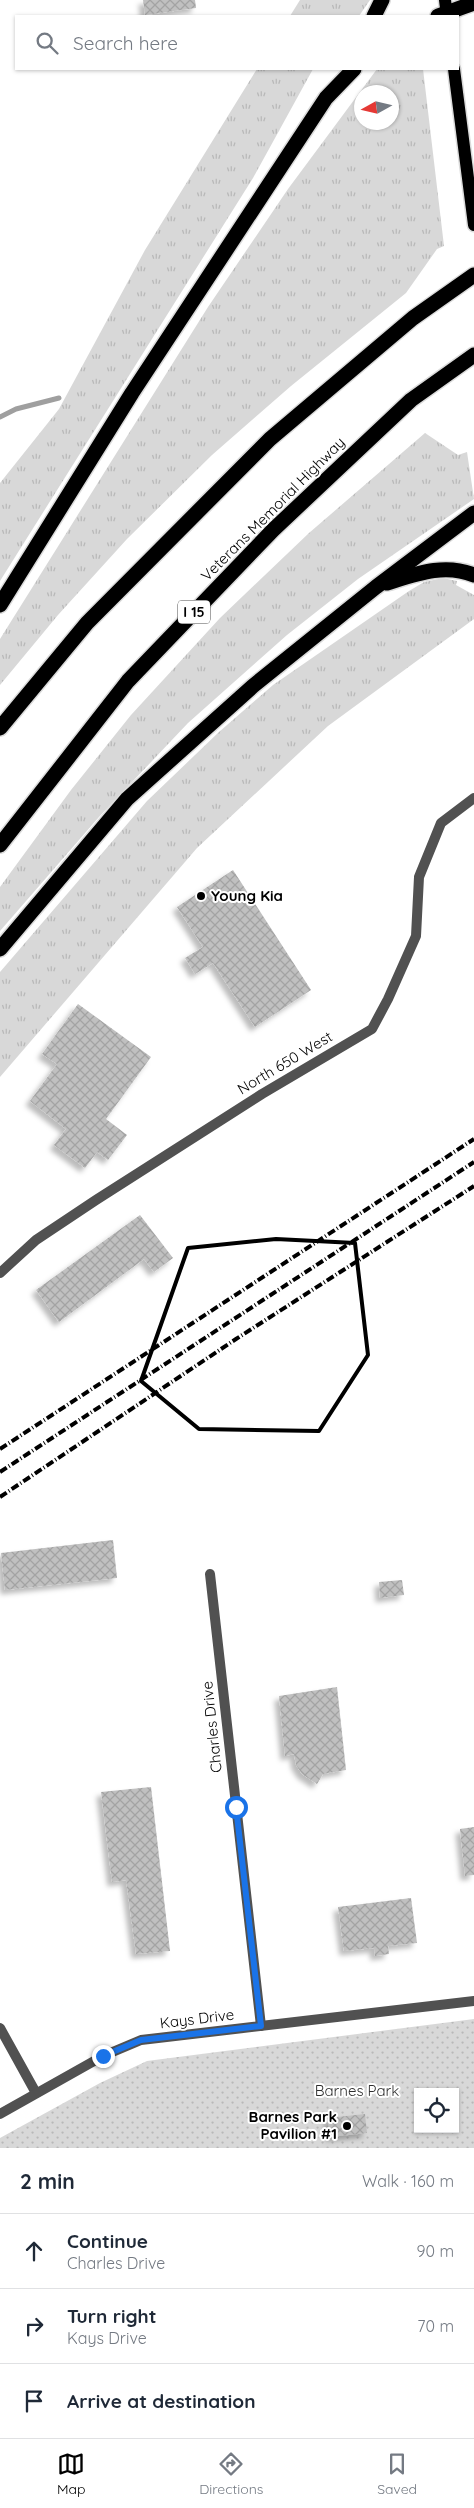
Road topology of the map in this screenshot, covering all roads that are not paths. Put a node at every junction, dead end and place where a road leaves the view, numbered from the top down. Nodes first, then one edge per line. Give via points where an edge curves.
1 (382, 0) edge
2 (474, 3) edge
3 (444, 11) edge
4 (374, 15) edge
5 (342, 70) edge
6 (353, 70) edge
7 (454, 70) edge
8 (326, 98) junction
9 (474, 225) edge
10 (474, 275) edge
11 (474, 355) edge
12 (474, 513) edge
13 (474, 575) edge
14 (376, 587) junction
15 (0, 605) edge
16 (0, 728) edge
17 (474, 798) edge
18 (0, 845) edge
19 (0, 948) edge
20 (0, 1273) edge
21 (210, 1574) dead end
22 (474, 2001) edge
23 (261, 2026) junction
24 (0, 2028) edge
25 (36, 2093) junction
26 (0, 2114) edge

1 - 4 highway
2 - 3 highway
5 - 8 highway
6 - 8 highway
7 - 9 main road
8 - 15 highway via 132,393
10 - 16 highway via 413,318 270,439 88,623
11 - 18 highway, Veterans Memorial Highway / I 15 via 411,400 273,530 128,680
12 - 14 highway
13 - 14 highway via 446,569 427,570
14 - 19 highway via 253,686 127,799
17 - 20 street, North 650 West via 441,823 419,877 416,936 372,1029 262,1094 96,1200 36,1240
21 - 23 street, Charles Drive
22 - 23 street, Kays Drive
23 - 25 street, Kays Drive via 141,2040 103,2056
24 - 25 street
25 - 26 street, Kays Drive

